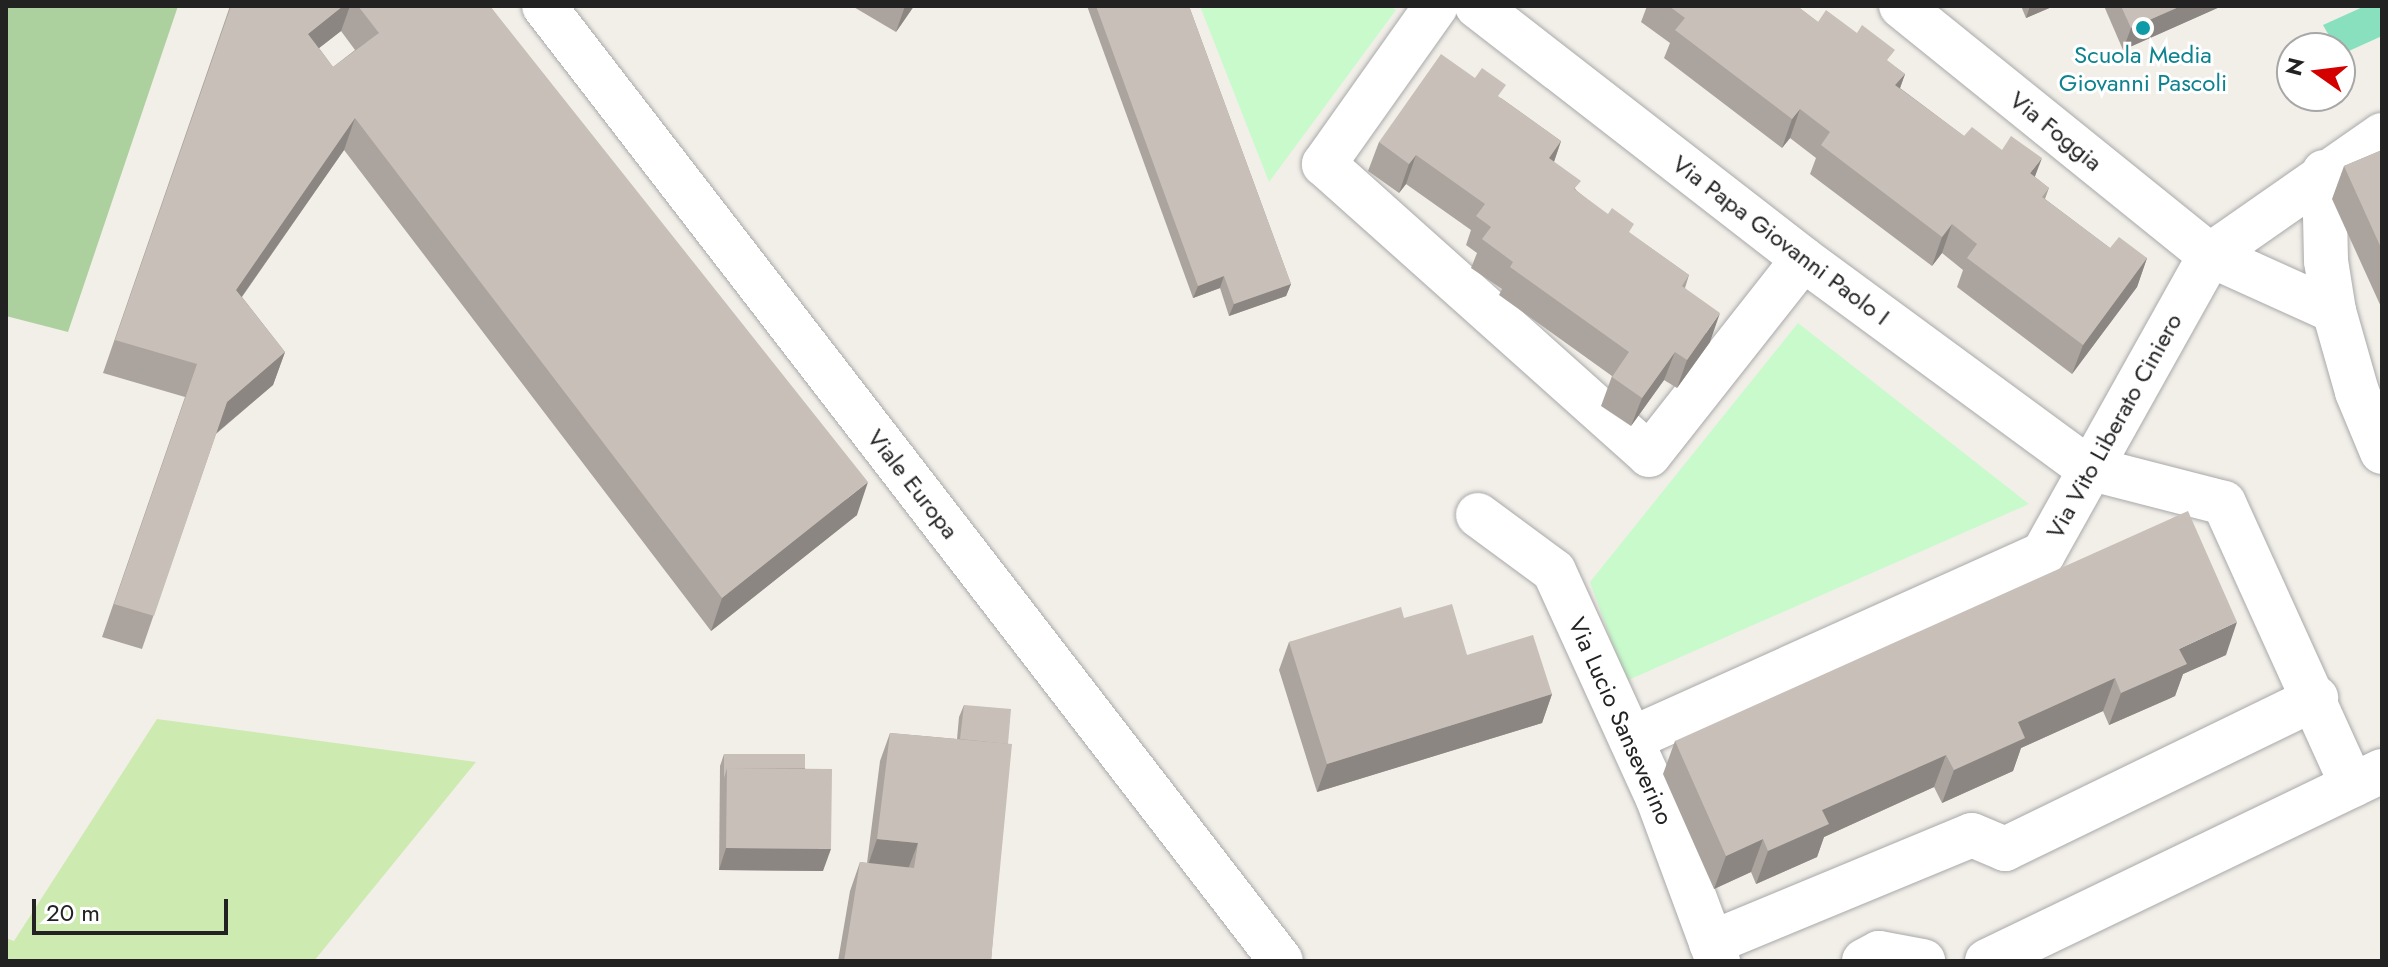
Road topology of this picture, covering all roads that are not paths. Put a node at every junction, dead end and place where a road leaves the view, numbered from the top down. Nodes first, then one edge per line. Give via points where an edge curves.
1 (544, 6) edge
2 (1436, 6) edge
3 (1477, 6) edge
4 (1901, 6) edge
5 (2382, 135) edge
6 (2324, 172) junction
7 (2210, 255) junction
8 (1803, 259) junction
9 (2334, 311) junction
10 (2382, 452) edge
11 (2088, 468) junction
12 (1478, 515) dead end
13 (2316, 698) junction
14 (1631, 739) junction
15 (2367, 778) edge
16 (1714, 952) edge
17 (1281, 961) edge
18 (1864, 961) edge
19 (1923, 961) edge
20 (1987, 961) edge

1 - 17 street, Viale Europa
2 - 8 street via 1324,164 1649,455
3 - 8 street, Via Papa Giovanni Paolo I
4 - 7 street, Via Foggia
5 - 6 street, Via Vito Liberato Ciniero
6 - 7 street, Via Vito Liberato Ciniero
6 - 9 street via 2326,261
7 - 9 street, Via Foggia
7 - 11 street, Via Vito Liberato Ciniero
8 - 11 street, Via Papa Giovanni Paolo I
9 - 10 street via 2357,392
11 - 13 street via 2224,503
11 - 14 street, Via Vito Liberato Ciniero via 2043,554
12 - 14 street, Via Lucio Sanseverino via 1554,571
13 - 15 street
13 - 16 street via 2005,849 1972,835
14 - 16 street, Via Lucio Sanseverino
15 - 20 street
18 - 19 street via 1879,953

